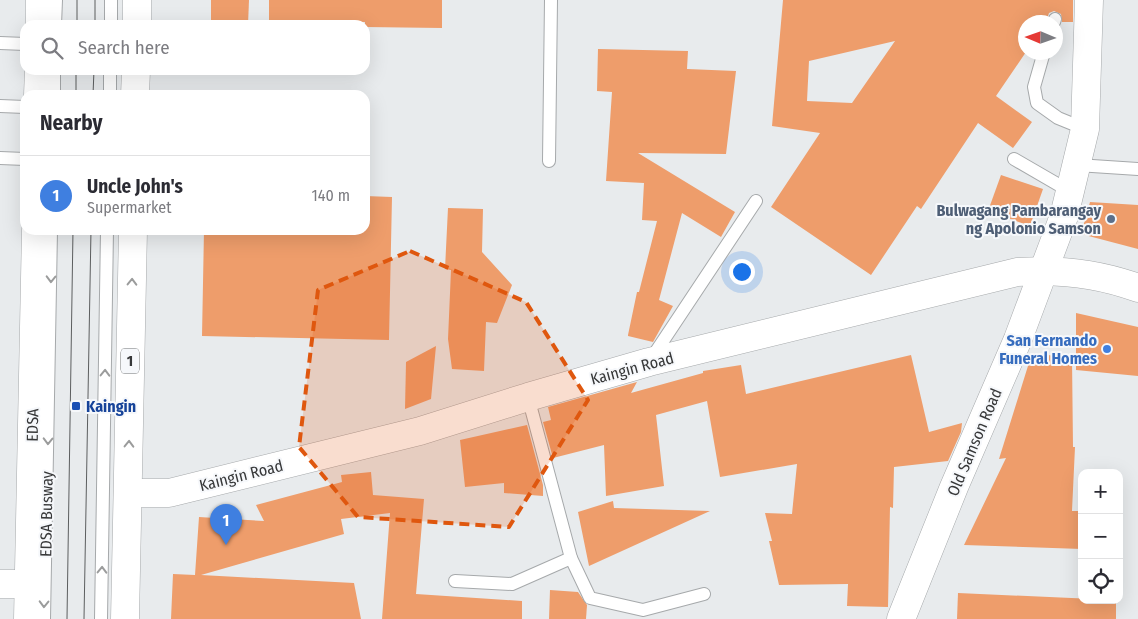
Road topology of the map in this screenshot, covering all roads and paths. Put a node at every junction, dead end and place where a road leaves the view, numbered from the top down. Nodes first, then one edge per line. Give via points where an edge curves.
1 (31, 0) edge
2 (40, 0) edge
3 (56, 0) edge
4 (111, 0) edge
5 (137, 0) edge
6 (551, 0) edge
7 (1089, 0) edge
8 (40, 20) edge
9 (55, 20) edge
10 (111, 20) edge
11 (137, 20) edge
12 (0, 43) edge
13 (20, 44) edge
14 (1042, 60) edge
15 (39, 75) edge
16 (54, 75) edge
17 (110, 75) edge
18 (136, 75) edge
19 (38, 90) edge
20 (54, 90) edge
21 (110, 90) edge
22 (135, 90) edge
23 (0, 106) edge
24 (20, 107) edge
25 (1085, 129) junction
26 (0, 158) edge
27 (20, 159) edge
28 (1014, 159) dead end
29 (548, 161) dead end
30 (1077, 165) junction
31 (1138, 169) edge
32 (1071, 192) junction
33 (756, 201) dead end
34 (36, 235) edge
35 (51, 235) edge
36 (108, 235) edge
37 (133, 235) edge
38 (1046, 270) junction
39 (1138, 288) edge
40 (649, 362) junction
41 (528, 397) junction
42 (128, 493) junction
43 (572, 558) junction
44 (455, 580) dead end
45 (0, 584) edge
46 (29, 584) junction
47 (704, 594) dead end
48 (28, 619) edge
49 (44, 619) edge
50 (101, 619) edge
51 (125, 619) edge
52 (901, 619) edge

1 - 2 lane
2 - 8 main road
3 - 9 lane
4 - 10 lane
5 - 11 main road
6 - 29 lane
7 - 25 main road, Old Samson Road
12 - 13 lane
14 - 25 lane via 1034,87 1037,103 1058,118
15 - 19 main road
16 - 20 lane
17 - 21 lane
18 - 22 main road
23 - 24 lane
25 - 30 main road, Old Samson Road
26 - 27 lane
28 - 32 lane
30 - 31 lane
30 - 32 main road, Old Samson Road
32 - 38 main road, Old Samson Road
33 - 40 lane
34 - 46 main road, EDSA
35 -> 49 lane, EDSA Busway
50 -> 36 lane
42 -> 37 main road, 1
38 - 39 main road, Kaingin Road via 1083,272
38 - 40 main road, Kaingin Road via 1002,275
38 - 52 main road, Old Samson Road
40 - 41 main road, Kaingin Road
41 - 42 main road, Kaingin Road via 420,431 178,491
41 - 43 lane
42 - 51 main road, 1
43 - 44 lane via 512,584
43 - 47 lane via 590,598 643,610
45 - 46 main road
46 - 48 main road, EDSA

